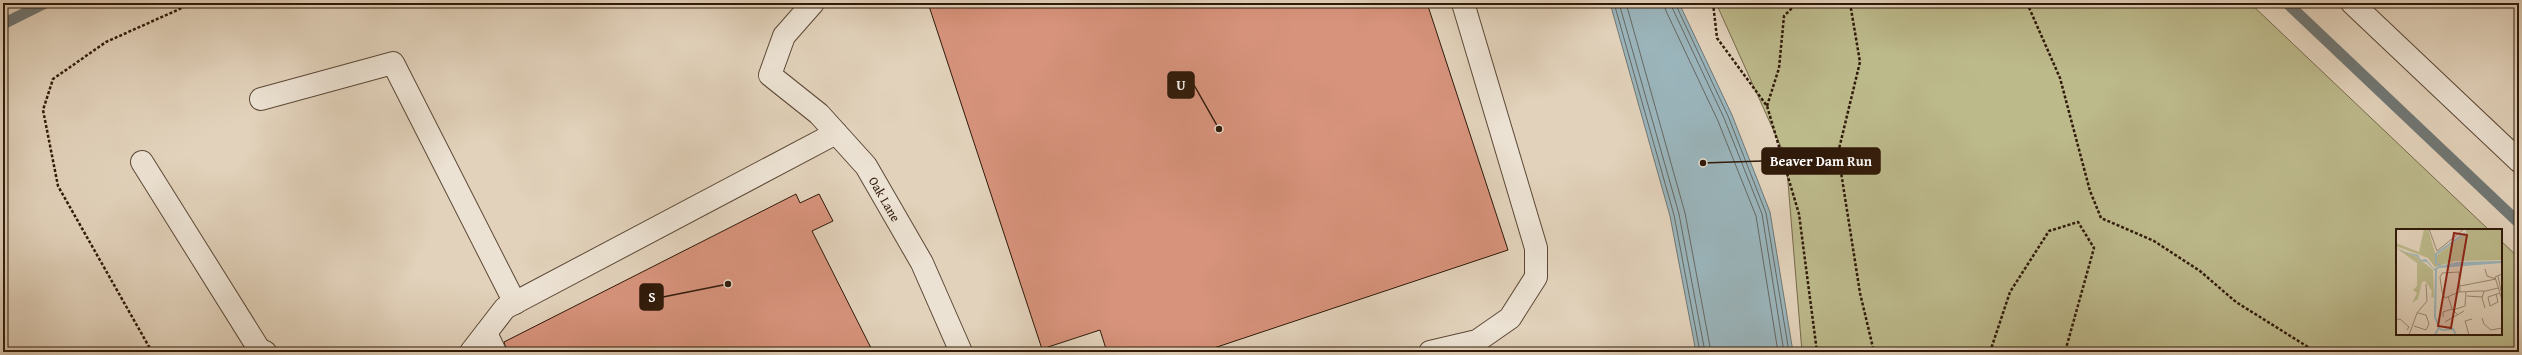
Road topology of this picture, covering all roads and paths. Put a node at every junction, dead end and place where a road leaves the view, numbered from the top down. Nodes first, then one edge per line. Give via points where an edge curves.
1 (193, 3) edge
2 (813, 3) edge
3 (1463, 3) edge
4 (1713, 3) edge
5 (1798, 3) edge
6 (1850, 3) edge
7 (2027, 3) edge
8 (2352, 3) edge
9 (261, 98) dead end
10 (1767, 106) junction
11 (836, 133) junction
12 (2519, 161) edge
13 (142, 162) dead end
14 (515, 302) junction
15 (486, 333) junction
16 (152, 352) edge
17 (265, 352) edge
18 (470, 352) edge
19 (496, 352) edge
20 (962, 352) edge
21 (1430, 352) edge
22 (1816, 352) edge
23 (1874, 352) edge
24 (1990, 352) edge
25 (2066, 352) edge
26 (2316, 352) edge

1 - 16 path via 106,42 53,79 43,110 58,186
2 - 11 street, Oak Lane via 784,36 770,75 819,114
3 - 21 street via 1536,248 1536,277 1510,318 1477,341
4 - 10 path via 1717,38
5 - 10 path via 1784,16 1779,68
6 - 23 path via 1860,62 1838,154 1860,293
7 - 26 path via 2060,78 2090,191 2101,218 2154,241 2200,271 2236,302
8 - 12 street
9 - 14 street via 393,63
10 - 22 path via 1799,214
11 - 14 street
11 - 20 street, Oak Lane via 866,166 922,262
13 - 17 street via 259,349
14 - 15 street via 505,308
15 - 18 street
15 - 19 street
24 - 25 path via 2010,292 2049,231 2078,222 2094,248

